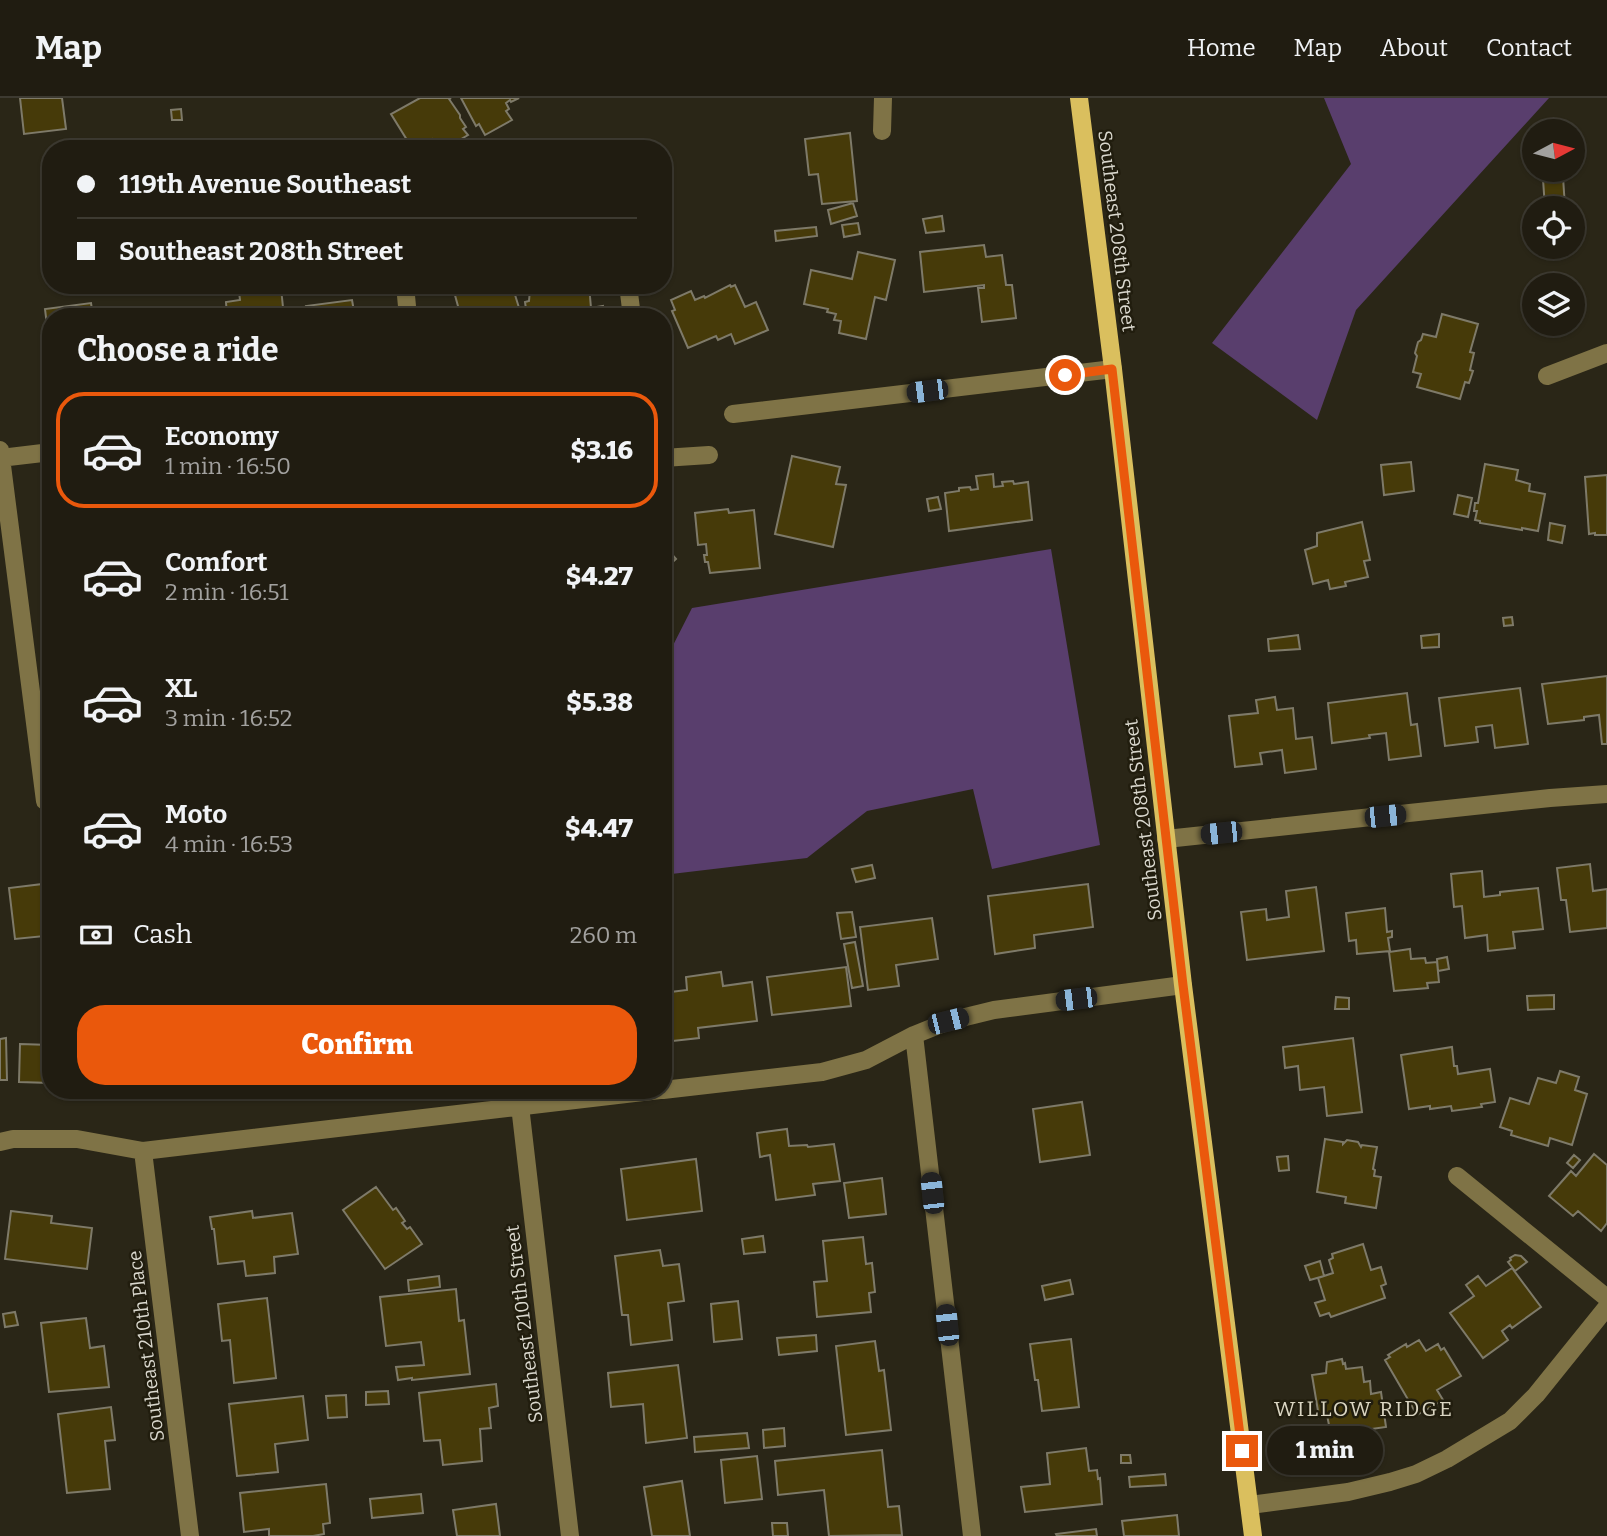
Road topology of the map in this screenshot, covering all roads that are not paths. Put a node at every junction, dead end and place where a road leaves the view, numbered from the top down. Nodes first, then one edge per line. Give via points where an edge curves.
1 (883, 98) edge
2 (1079, 98) edge
3 (882, 131) dead end
4 (1607, 353) edge
5 (1112, 369) junction
6 (1547, 376) dead end
7 (733, 414) dead end
8 (42, 453) edge
9 (709, 455) dead end
10 (0, 456) edge
11 (672, 457) edge
12 (42, 770) edge
13 (1607, 794) edge
14 (1166, 839) junction
15 (1183, 985) junction
16 (914, 1035) junction
17 (672, 1089) edge
18 (582, 1099) edge
19 (520, 1106) junction
20 (0, 1142) edge
21 (143, 1151) junction
22 (1457, 1176) dead end
23 (1607, 1298) edge
24 (1607, 1307) edge
25 (1250, 1505) junction
26 (190, 1536) edge
27 (570, 1536) edge
28 (972, 1536) edge
29 (1253, 1536) edge

1 - 3 street
2 - 5 main road, Southeast 208th Street
4 - 6 street
5 - 7 street
5 - 14 main road, Southeast 208th Street
8 - 10 street
9 - 11 street
10 - 12 street
13 - 14 street
14 - 15 main road, Southeast 208th Street
15 - 16 street via 994,1010
15 - 25 main road, Southeast 208th Street
16 - 17 street via 866,1060 822,1072
16 - 28 street
18 - 19 street
19 - 21 street
19 - 27 street, Southeast 210th Street
20 - 21 street via 77,1139
21 - 26 street, Southeast 210th Place
22 - 23 street
24 - 25 street via 1510,1421 1447,1459 1379,1485
25 - 29 main road, Southeast 208th Street

